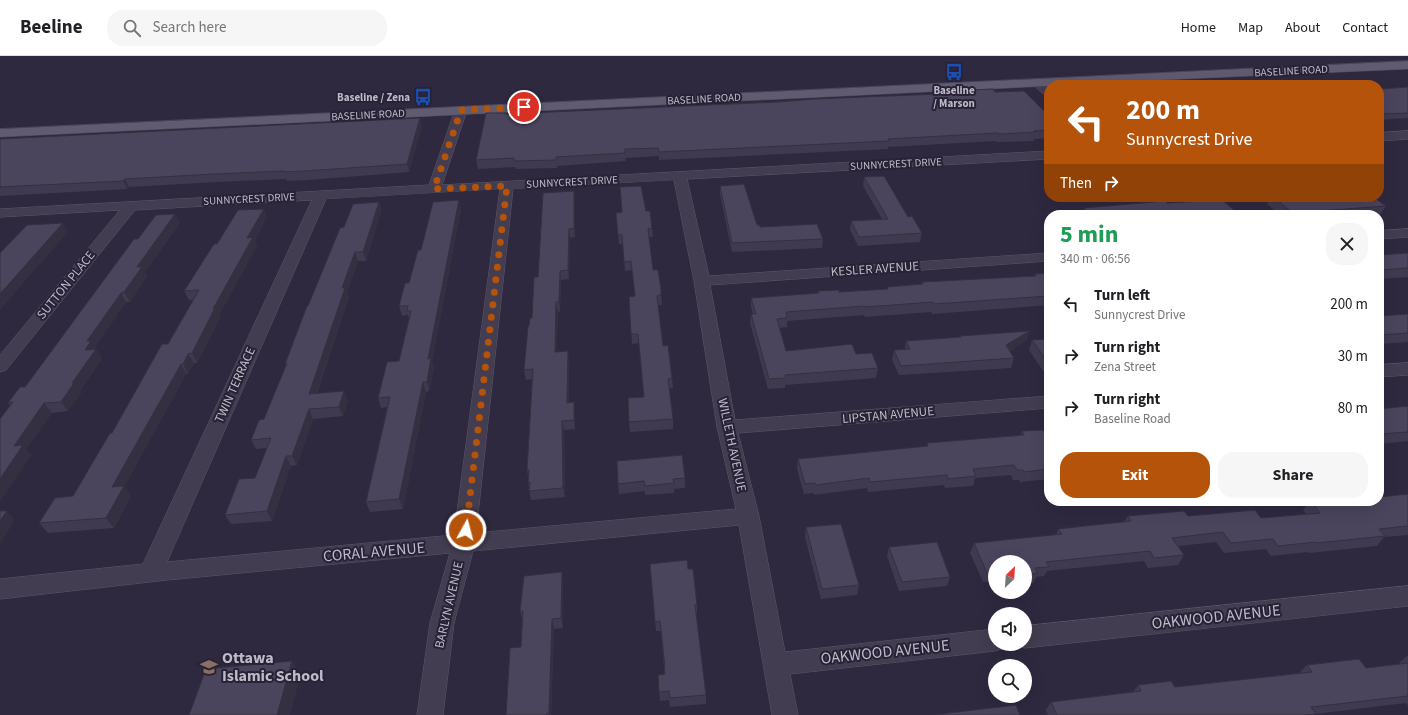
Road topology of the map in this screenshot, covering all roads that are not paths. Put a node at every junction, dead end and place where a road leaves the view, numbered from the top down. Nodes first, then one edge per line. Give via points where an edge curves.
1 (1408, 56) edge
2 (1408, 65) edge
3 (1100, 80) edge
4 (1038, 83) junction
5 (1044, 83) edge
6 (1044, 88) edge
7 (461, 110) junction
8 (0, 122) edge
9 (0, 133) edge
10 (1408, 135) edge
11 (1384, 137) edge
12 (1044, 156) edge
13 (680, 176) junction
14 (507, 186) junction
15 (434, 189) junction
16 (321, 195) junction
17 (132, 205) junction
18 (0, 213) edge
19 (1408, 233) edge
20 (1384, 235) edge
21 (1044, 257) edge
22 (702, 281) junction
23 (0, 366) edge
24 (1408, 369) edge
25 (1384, 371) edge
26 (1044, 402) edge
27 (727, 427) junction
28 (748, 516) junction
29 (464, 544) junction
30 (150, 574) junction
31 (0, 589) edge
32 (1408, 596) edge
33 (1032, 636) edge
34 (988, 641) edge
35 (775, 664) junction
36 (430, 715) edge
37 (785, 715) edge

1 - 8 main road, BASELINE ROAD
2 - 3 main road, BASELINE ROAD
4 - 5 main road, BASELINE ROAD
4 - 6 street
4 - 7 main road, BASELINE ROAD
7 - 9 main road, BASELINE ROAD
7 - 15 street
10 - 11 street
12 - 13 street, SUNNYCREST DRIVE
13 - 14 street, SUNNYCREST DRIVE
13 - 22 street, WILLETH AVENUE
14 - 15 street, SUNNYCREST DRIVE
14 - 29 street, BARLYN AVENUE
15 - 16 street, SUNNYCREST DRIVE
16 - 17 street, SUNNYCREST DRIVE
16 - 30 street, TWIN TERRACE
17 - 18 street, SUNNYCREST DRIVE
17 - 23 street, SUTTON PLACE
19 - 20 street
21 - 22 street, KESLER AVENUE
22 - 27 street, WILLETH AVENUE
24 - 25 street
26 - 27 street, LIPSTAN AVENUE
27 - 28 street, WILLETH AVENUE
28 - 29 street, CORAL AVENUE
28 - 35 street, WILLETH AVENUE
29 - 30 street, CORAL AVENUE
29 - 36 street, BARLYN AVENUE via 442,623
30 - 31 street, CORAL AVENUE
32 - 33 street, OAKWOOD AVENUE
34 - 35 street, OAKWOOD AVENUE
35 - 37 street, WILLETH AVENUE

